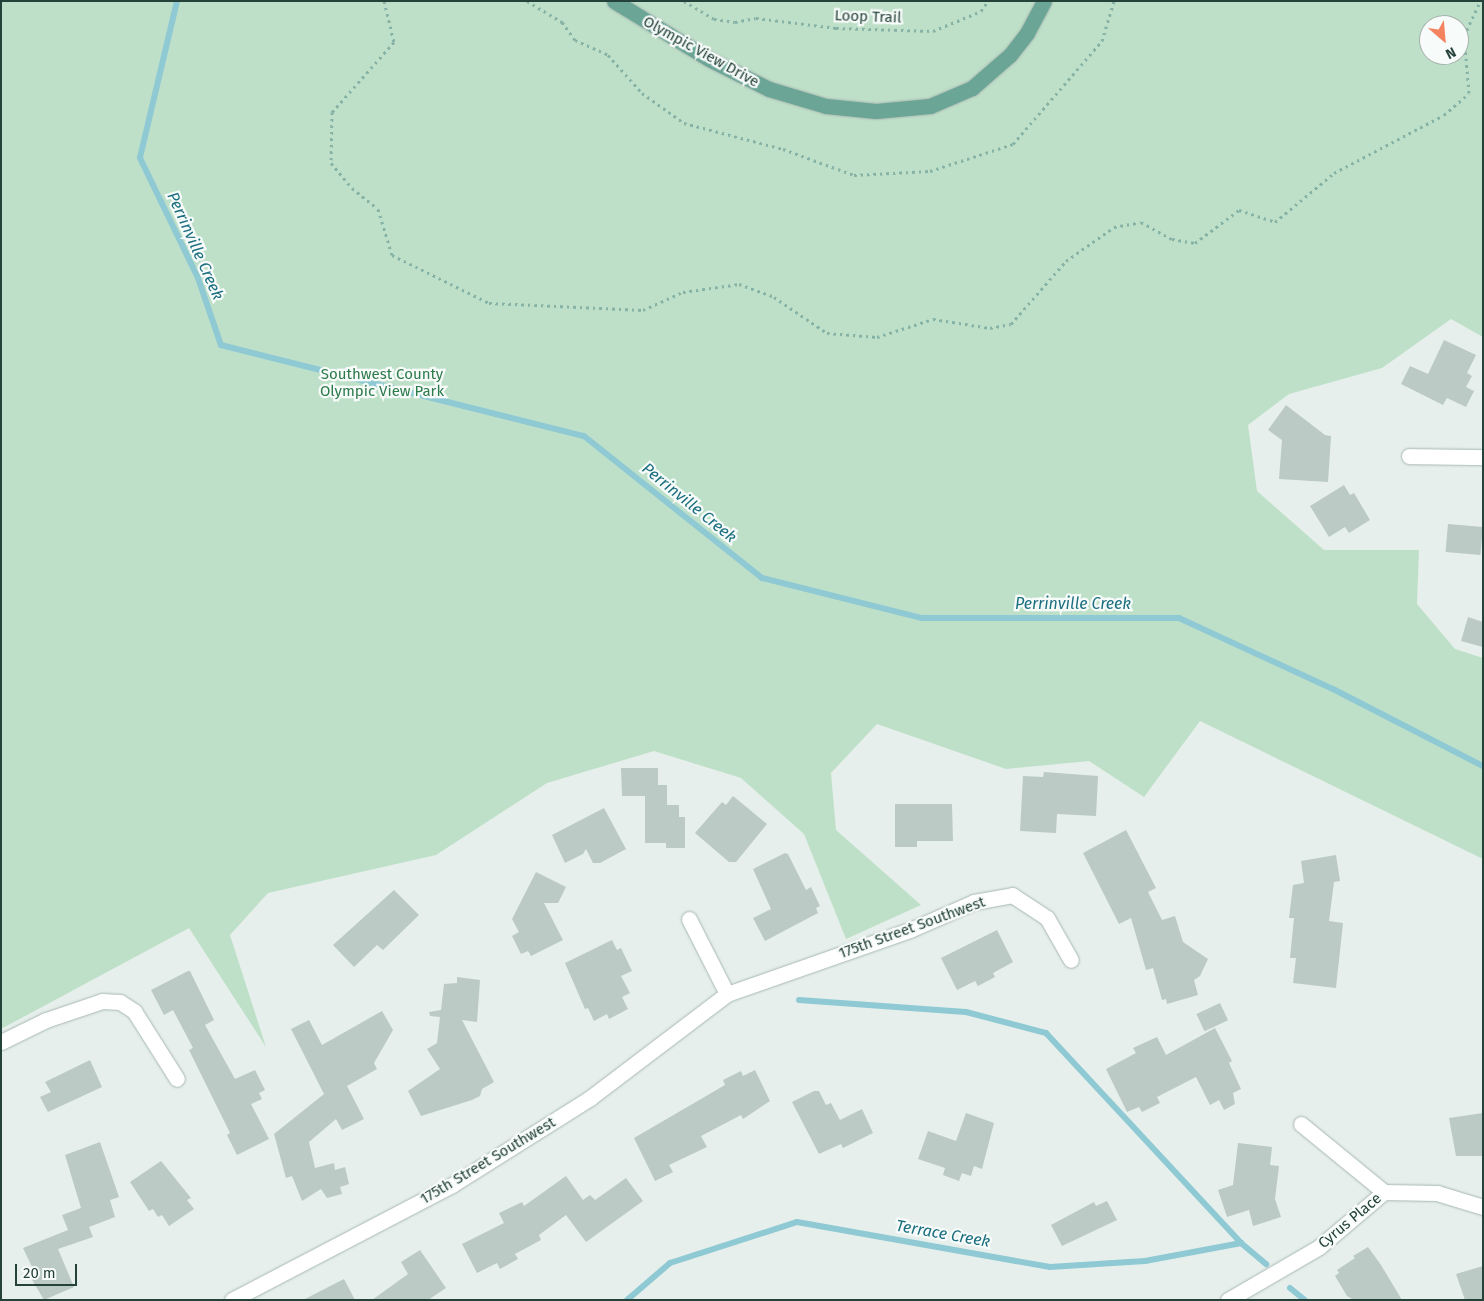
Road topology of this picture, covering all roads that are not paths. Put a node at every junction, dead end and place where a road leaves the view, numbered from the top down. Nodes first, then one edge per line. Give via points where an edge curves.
1 (614, 1) edge
2 (1044, 1) edge
3 (1409, 456) dead end
4 (1483, 458) edge
5 (689, 919) dead end
6 (1071, 960) dead end
7 (727, 994) junction
8 (1, 1042) edge
9 (177, 1079) dead end
10 (1301, 1124) dead end
11 (1384, 1192) junction
12 (1483, 1207) edge
13 (232, 1300) edge
14 (1228, 1300) edge

1 - 2 main road, Olympic View Drive via 709,59 769,88 826,106 876,111 930,106 972,88 1010,55 1027,33
3 - 4 street
5 - 7 street
6 - 7 street, 175th Street Southwest via 1047,918 1012,895 974,902 910,930
7 - 13 street, 175th Street Southwest via 590,1098 452,1185
8 - 9 street via 46,1020 102,1001 120,1002 134,1011
10 - 11 street
11 - 12 street, Cyrus Place via 1437,1193
11 - 14 street, Cyrus Place via 1319,1247

